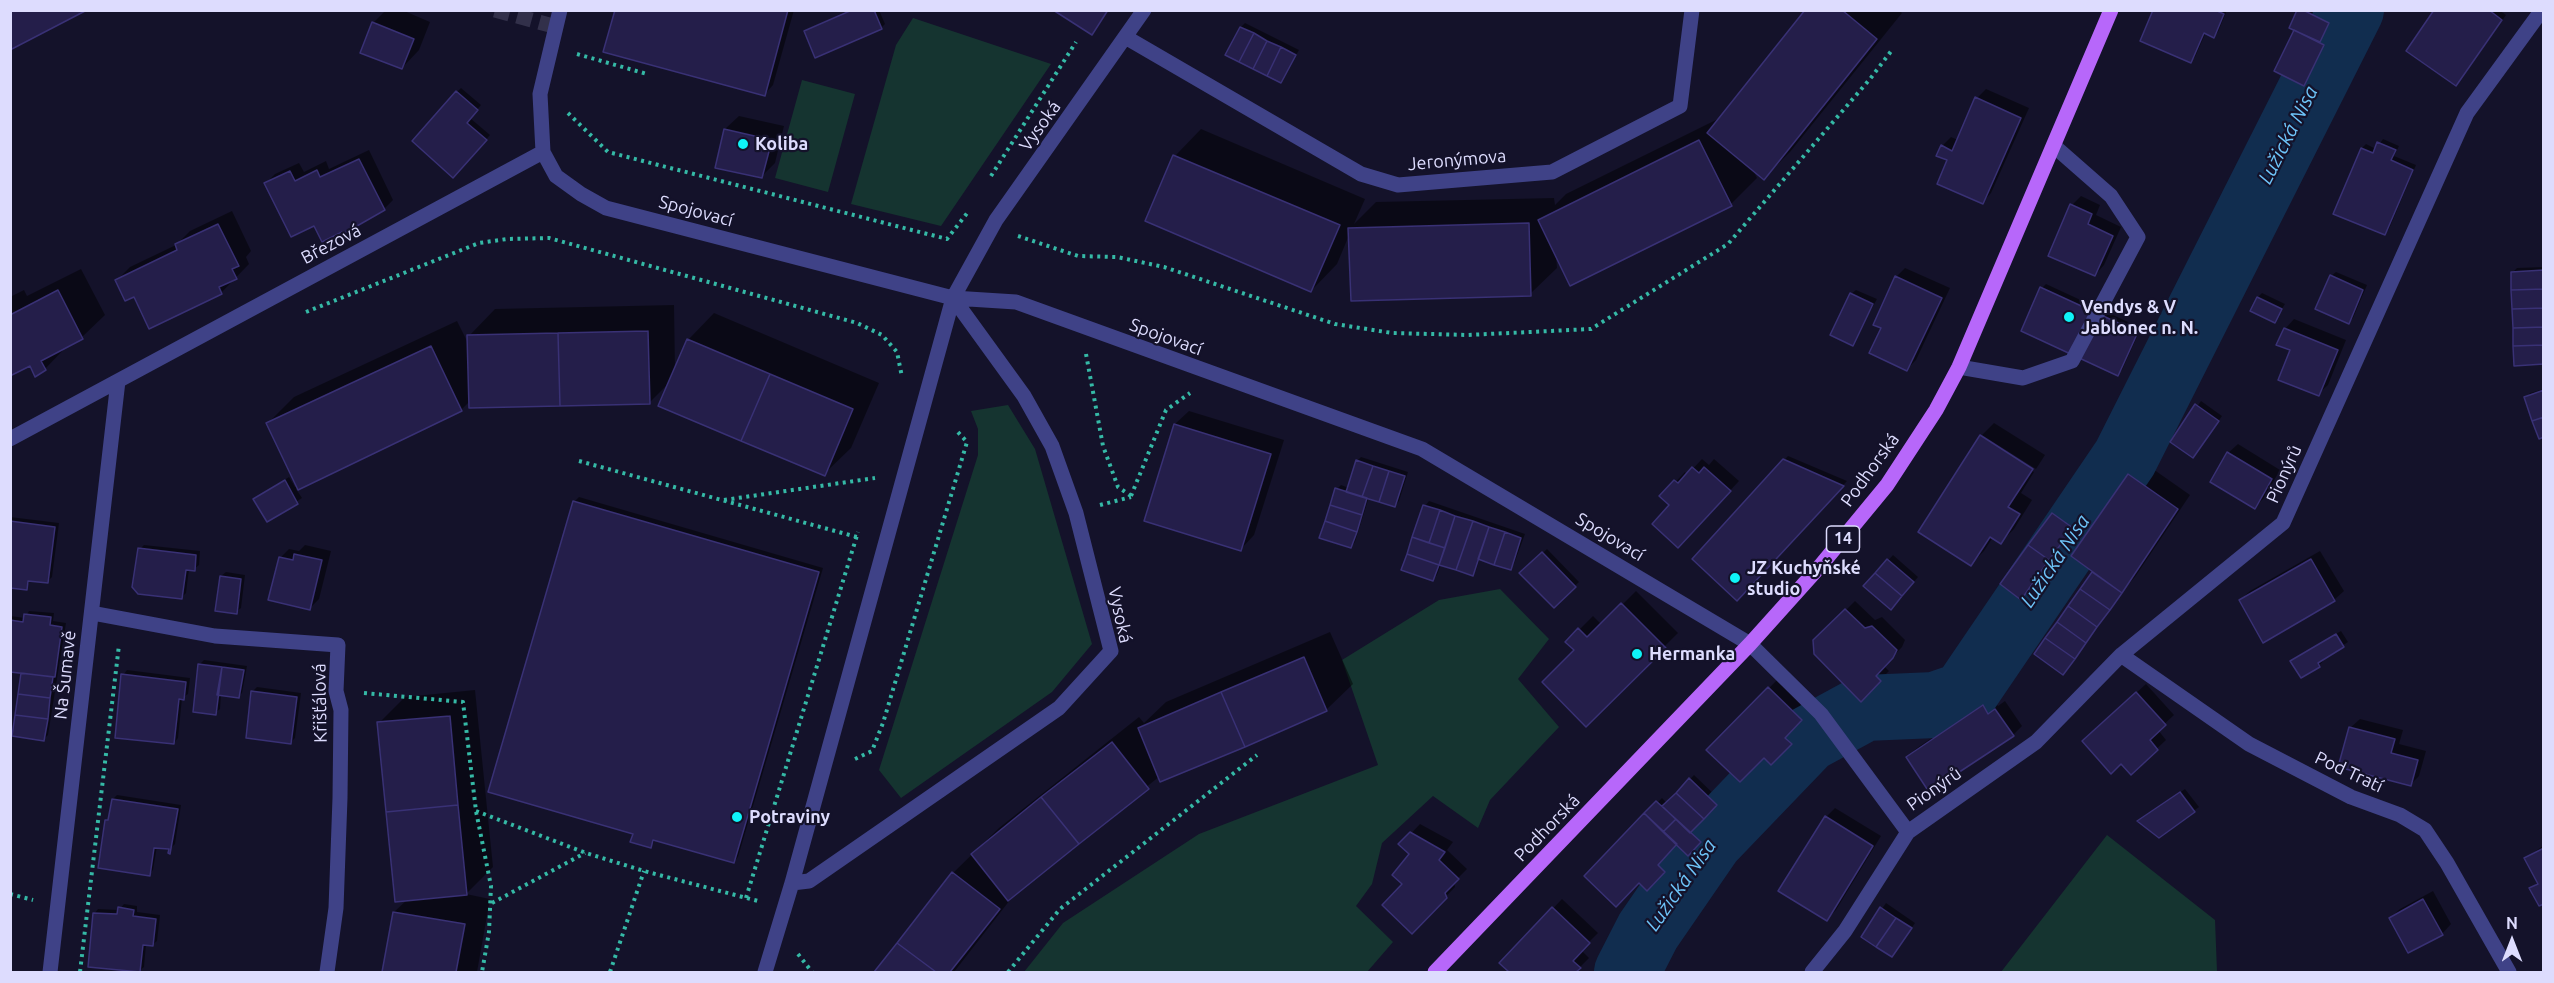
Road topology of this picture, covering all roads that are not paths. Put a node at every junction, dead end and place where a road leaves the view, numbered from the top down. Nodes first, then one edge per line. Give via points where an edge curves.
1 (560, 10) edge
2 (1144, 10) edge
3 (1692, 10) edge
4 (2111, 10) edge
5 (2542, 10) edge
6 (1127, 38) junction
7 (2054, 146) junction
8 (543, 152) junction
9 (953, 298) junction
10 (1959, 368) junction
11 (118, 381) junction
12 (10, 439) edge
13 (92, 613) junction
14 (1750, 644) junction
15 (2121, 655) junction
16 (1908, 832) junction
17 (792, 883) junction
18 (50, 972) edge
19 (327, 972) edge
20 (765, 972) edge
21 (1435, 972) edge
22 (1812, 972) edge
23 (2509, 972) edge

1 - 8 street via 540,94
2 - 6 street, Vysoká
3 - 6 street, Jeronýmova via 1680,106 1552,172 1398,185 1361,174
4 - 7 main road, Podhorská / 14
5 - 15 street, Pionýrů via 2467,113 2283,523
6 - 9 street, Vysoká via 996,220
7 - 10 main road, Podhorská / 14
7 - 10 street via 2111,196 2138,237 2072,361 2023,378
8 - 9 street, Spojovací via 556,176 606,208
8 - 11 street, Březová
9 - 14 street, Spojovací via 1016,302 1422,449
9 - 17 street, Vysoká
9 - 17 street, Vysoká via 1024,396 1052,446 1076,513 1111,651 1059,708 809,881
10 - 14 main road, Podhorská / 14 via 1887,485
11 - 12 street, Březová
11 - 13 street, Na Šumavě
13 - 18 street, Na Šumavě
13 - 19 street, Křišťálová via 215,636 338,645 340,798 336,908
14 - 16 street, Pionýrů via 1821,714
14 - 21 main road, Podhorská / 14
15 - 16 street, Pionýrů via 2036,742
15 - 23 street, Pod Tratí via 2249,744 2425,830
16 - 22 street, Pionýrů via 1845,931
17 - 20 street, Vysoká

